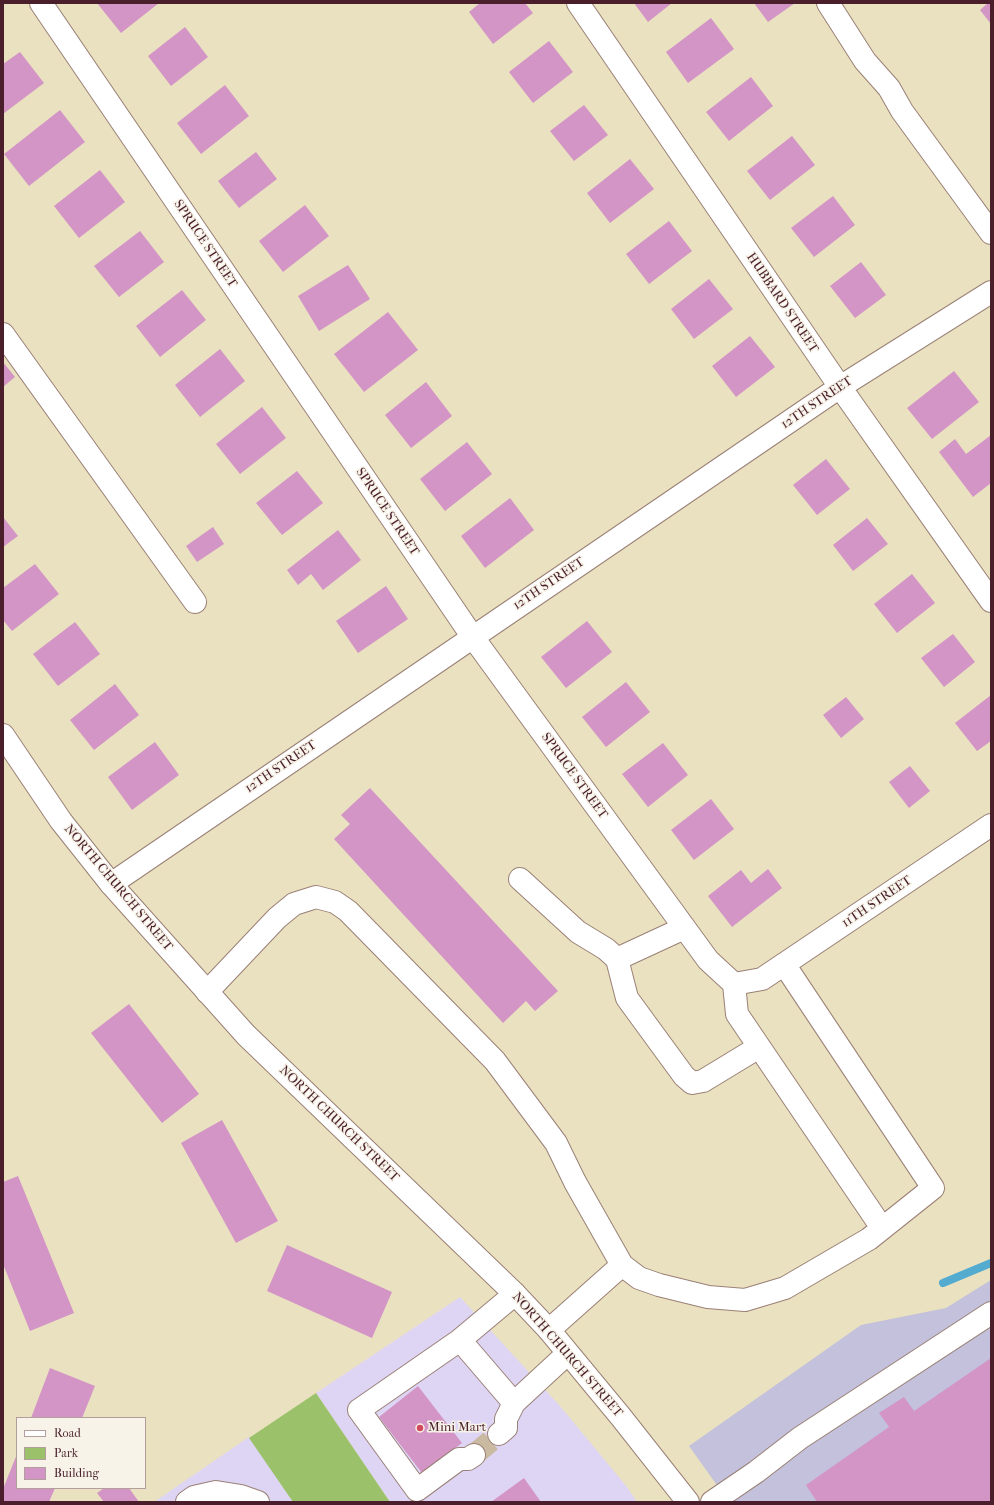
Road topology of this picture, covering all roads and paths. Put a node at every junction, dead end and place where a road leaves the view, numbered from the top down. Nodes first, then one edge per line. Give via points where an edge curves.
1 (41, 3) edge
2 (578, 3) edge
3 (828, 3) edge
4 (991, 233) edge
5 (991, 292) edge
6 (3, 334) edge
7 (840, 387) junction
8 (991, 600) edge
9 (195, 602) dead end
10 (472, 636) junction
11 (3, 735) edge
12 (991, 825) edge
13 (520, 879) dead end
14 (111, 884) junction
15 (684, 928) junction
16 (617, 959) junction
17 (784, 964) junction
18 (734, 984) junction
19 (207, 992) junction
20 (759, 1047) junction
21 (882, 1228) junction
22 (622, 1265) junction
23 (515, 1294) junction
24 (991, 1313) edge
25 (549, 1330) junction
26 (460, 1340) junction
27 (568, 1354) junction
28 (466, 1453) tunnel mouth
29 (187, 1502) edge
30 (258, 1502) edge
31 (688, 1502) edge
32 (712, 1502) edge

1 - 10 street, SPRUCE STREET
2 - 7 street, HUBBARD STREET
3 - 4 street via 865,61 889,88
5 - 7 street, 12TH STREET
6 - 9 street
7 - 8 street, HUBBARD STREET
7 - 10 street, 12TH STREET
10 - 14 street, 12TH STREET
10 - 15 street, SPRUCE STREET
11 - 14 street, NORTH CHURCH STREET via 61,821
12 - 17 street, 11TH STREET
13 - 16 street via 578,932
14 - 19 street, NORTH CHURCH STREET
15 - 16 street
15 - 18 street, SPRUCE STREET via 708,960
16 - 20 street via 627,998 684,1076 692,1083 703,1081
17 - 18 street, 11TH STREET via 762,979
17 - 21 street via 933,1188
18 - 20 street via 737,1014
19 - 22 street via 277,918 294,904 316,897 335,902 348,911 495,1061 519,1091 556,1144
19 - 23 street, NORTH CHURCH STREET via 246,1035
20 - 21 street
21 - 22 street via 869,1239 785,1288 745,1300 708,1297 659,1285 639,1278
22 - 25 street
23 - 25 street, NORTH CHURCH STREET
23 - 26 street
24 - 32 street via 800,1438
25 - 27 street, NORTH CHURCH STREET
26 - 27 street via 502,1420
26 - 28 street via 359,1410 417,1490
27 - 31 street, NORTH CHURCH STREET
29 - 30 street via 216,1492

